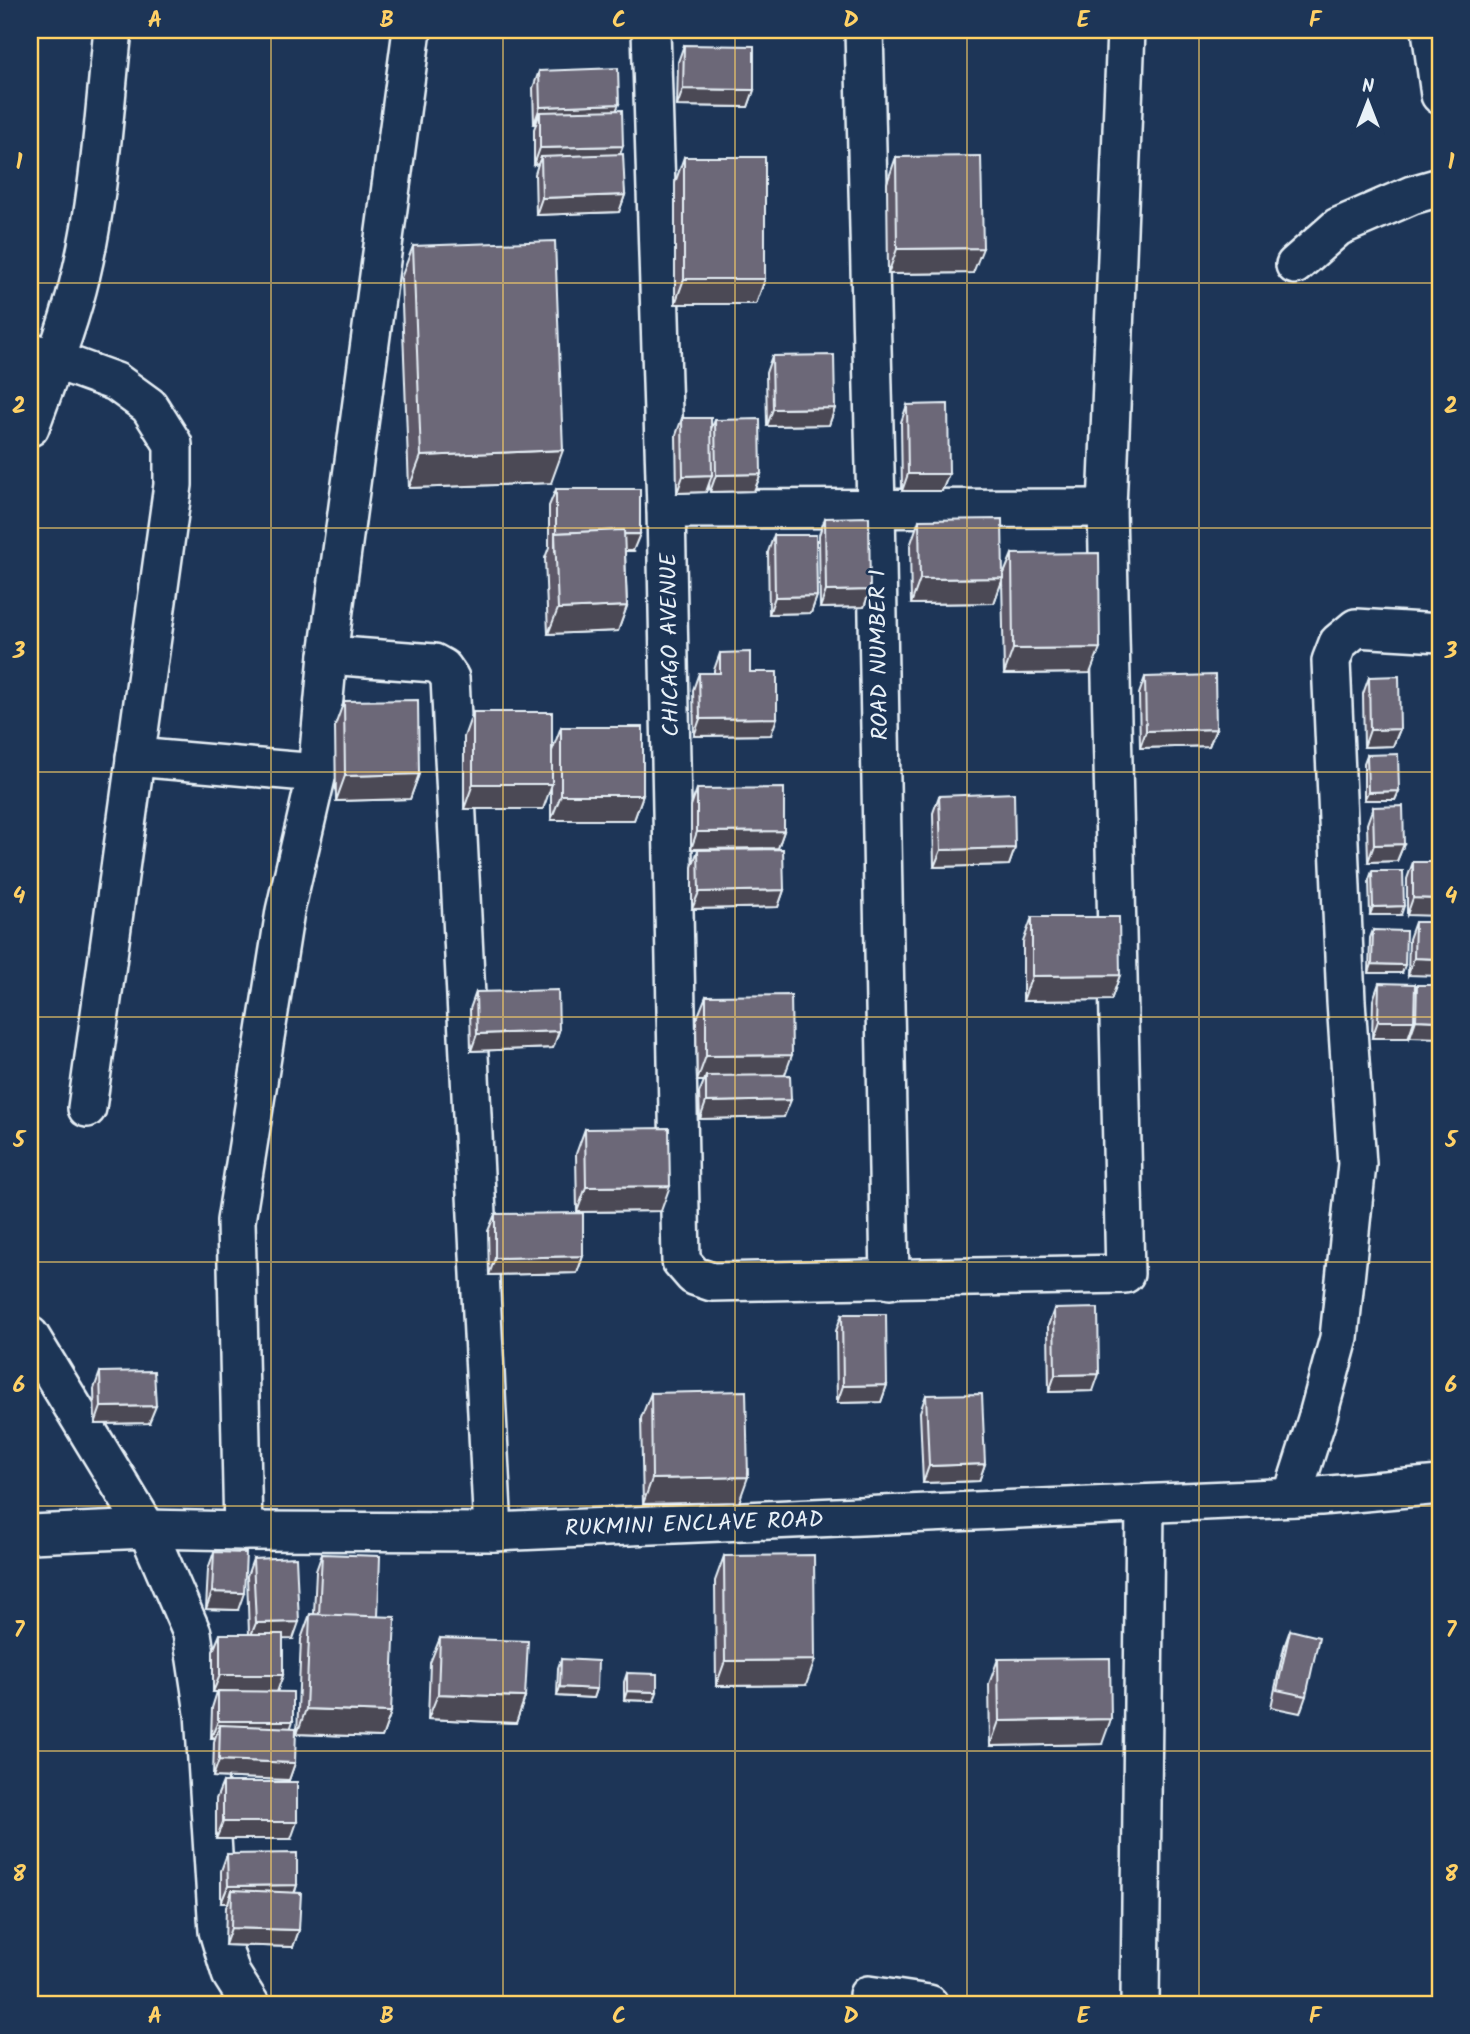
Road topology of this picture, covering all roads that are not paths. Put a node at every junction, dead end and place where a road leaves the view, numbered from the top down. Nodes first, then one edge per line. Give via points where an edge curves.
1 (113, 30) edge
2 (412, 30) edge
3 (651, 30) edge
4 (864, 30) edge
5 (1126, 30) edge
6 (1431, 30) edge
7 (1440, 95) edge
8 (1440, 187) edge
9 (1295, 265) dead end
10 (42, 356) edge
11 (30, 427) edge
12 (876, 507) junction
13 (1107, 508) junction
14 (666, 509) junction
15 (1440, 633) edge
16 (328, 655) junction
17 (135, 757) junction
18 (317, 773) junction
19 (87, 1108) dead end
20 (890, 1280) junction
21 (30, 1336) edge
22 (1440, 1485) edge
23 (1292, 1497) junction
24 (1145, 1504) junction
25 (147, 1529) junction
26 (243, 1531) junction
27 (493, 1532) junction
28 (30, 1534) edge
29 (868, 1995) dead end
30 (250, 2004) edge
31 (929, 2004) edge
32 (1140, 2004) edge

1 - 10 street via 81,275
2 - 16 street
3 - 14 street, CHICAGO AVENUE
4 - 12 street, ROAD NUMBER 1
5 - 13 street
6 - 7 street
8 - 9 street via 1338,226
10 - 11 street
10 - 17 street via 116,382 149,406 173,444 173,485
12 - 13 street
12 - 14 street
12 - 20 street, ROAD NUMBER 1
13 - 20 street via 1125,1274
14 - 20 street, CHICAGO AVENUE via 681,1261 694,1276 712,1282
15 - 23 street via 1356,628 1338,642 1331,660 1357,1164 1339,1338
16 - 18 street
16 - 27 street via 433,663 450,678
17 - 18 street
17 - 19 street
18 - 26 street via 285,911 236,1221
21 - 25 street
22 - 23 street, RUKMINI ENCLAVE ROAD
23 - 24 street, RUKMINI ENCLAVE ROAD
24 - 27 street, RUKMINI ENCLAVE ROAD
24 - 32 street
25 - 26 street, RUKMINI ENCLAVE ROAD
25 - 28 street, RUKMINI ENCLAVE ROAD
25 - 30 street via 191,1633 204,1713 218,1931 231,1974
26 - 27 street, RUKMINI ENCLAVE ROAD
29 - 31 street

